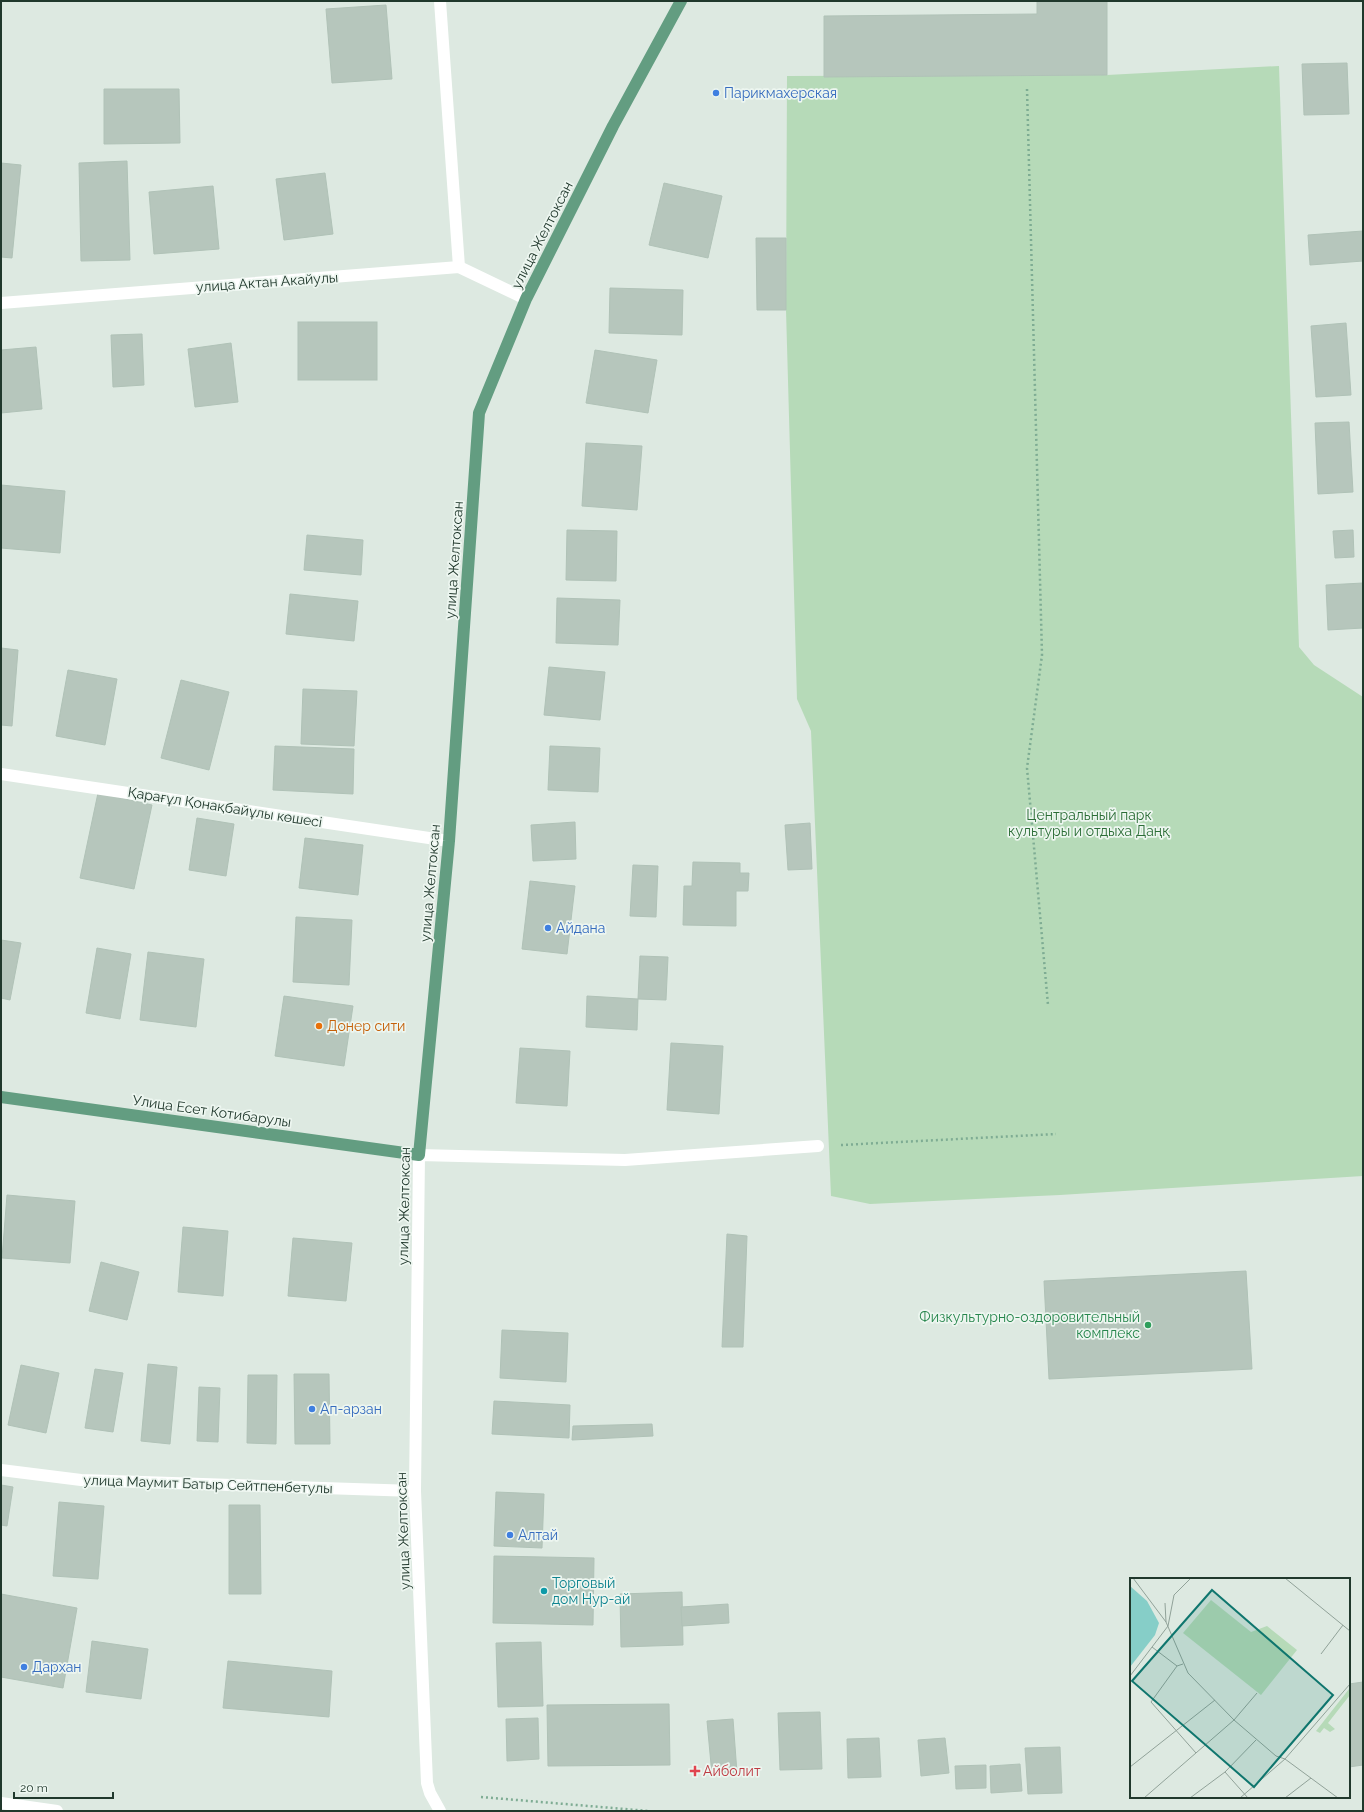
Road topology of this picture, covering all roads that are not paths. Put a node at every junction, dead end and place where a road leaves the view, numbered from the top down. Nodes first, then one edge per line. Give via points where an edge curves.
1 (440, 1) edge
2 (681, 1) edge
3 (459, 267) junction
4 (526, 299) junction
5 (1, 303) edge
6 (1, 774) edge
7 (449, 841) junction
8 (1, 1097) edge
9 (818, 1146) road end
10 (419, 1155) junction
11 (1, 1470) edge
12 (415, 1491) junction
13 (1, 1803) edge
14 (57, 1811) edge
15 (440, 1811) edge

1 - 3 street
2 - 4 main road, улица Желтоксан
3 - 4 street
3 - 5 street, улица Актан Акайулы
4 - 7 main road, улица Желтоксан via 479,413
6 - 7 street, Қарағұл Қонақбайұлы көшесі
7 - 10 main road, улица Желтоксан
8 - 10 main road, Улица Есет Котибарулы
9 - 10 street via 625,1160
10 - 12 street, улица Желтоксан
11 - 12 street, улица Маумит Батыр Сейтпенбетулы via 81,1480
12 - 15 street, улица Желтоксан via 427,1783
13 - 14 street

